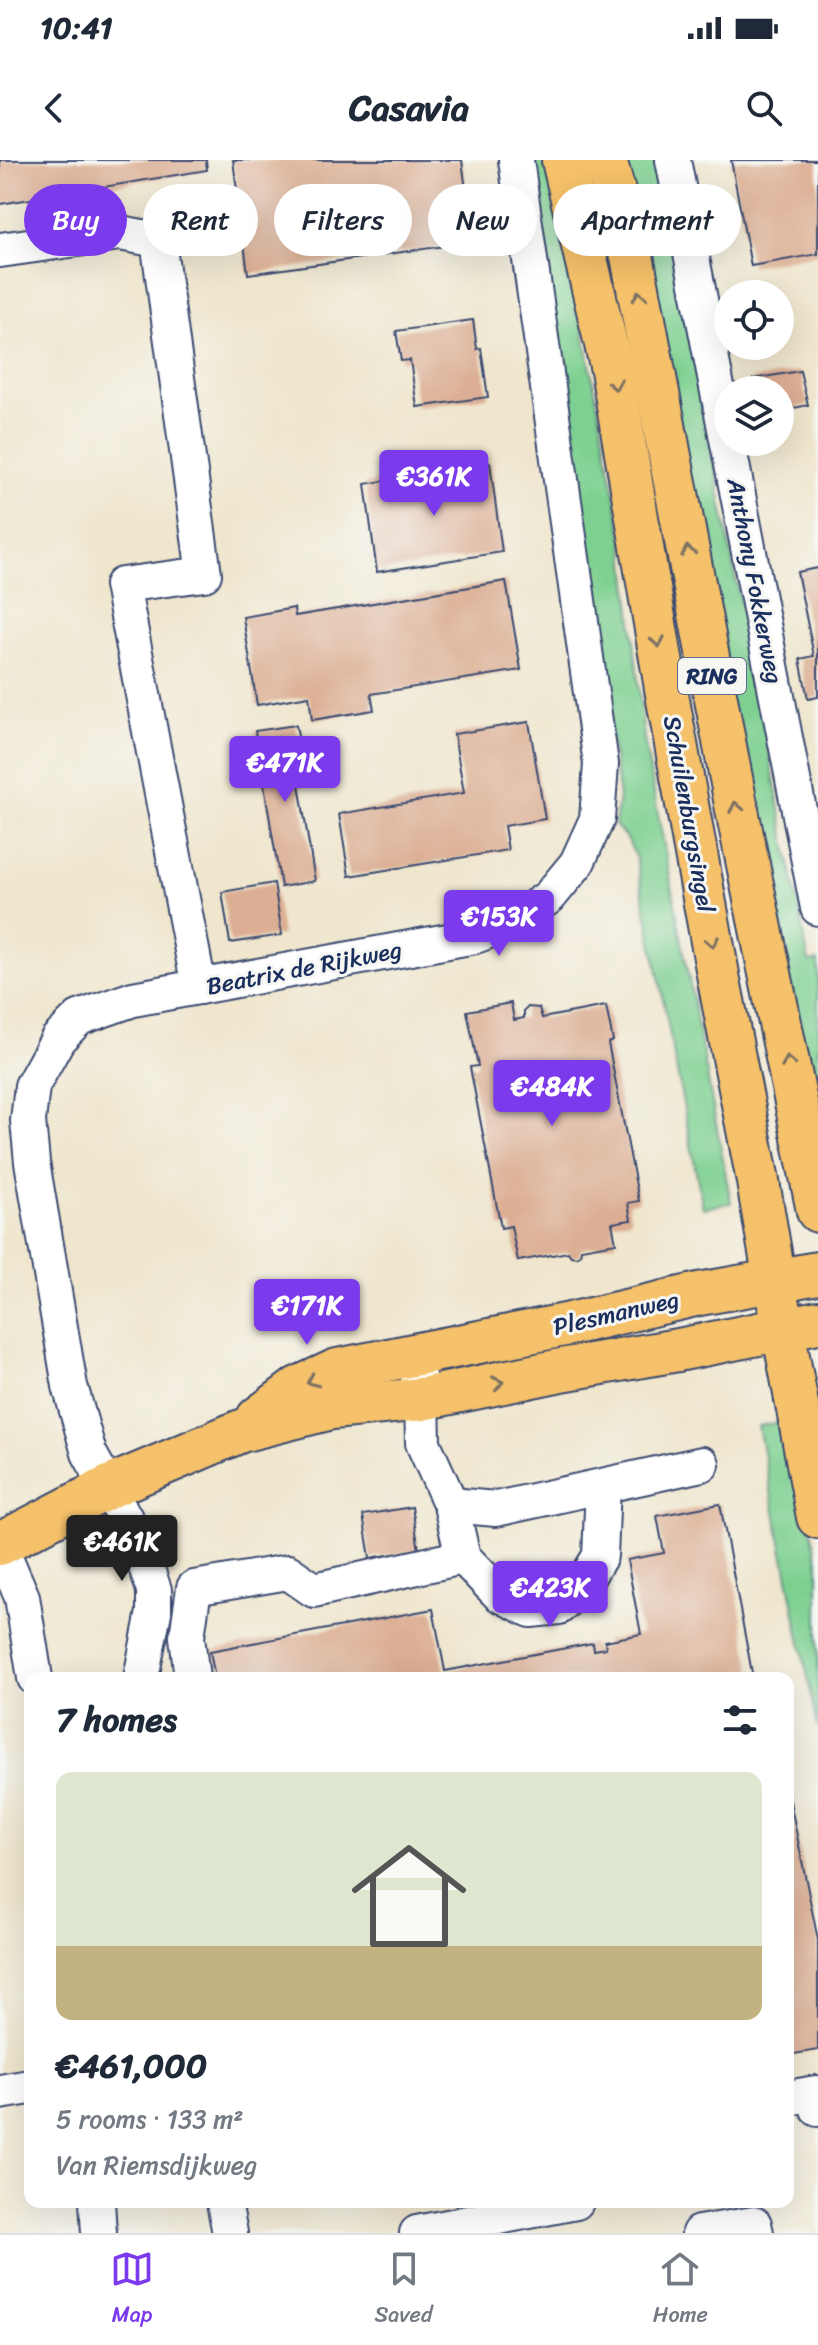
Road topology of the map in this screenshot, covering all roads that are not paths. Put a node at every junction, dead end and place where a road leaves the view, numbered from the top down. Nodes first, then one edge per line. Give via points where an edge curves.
1 (516, 160) edge
2 (563, 160) edge
3 (605, 160) edge
4 (673, 160) edge
5 (0, 250) edge
6 (818, 908) edge
7 (199, 987) junction
8 (818, 1211) edge
9 (818, 1273) edge
10 (775, 1280) junction
11 (801, 1325) edge
12 (414, 1354) junction
13 (422, 1399) junction
14 (241, 1431) junction
15 (702, 1464) dead end
16 (603, 1486) junction
17 (109, 1487) junction
18 (451, 1505) junction
19 (818, 1517) edge
20 (0, 1545) edge
21 (463, 1557) junction
22 (34, 1672) edge
23 (142, 1672) edge
24 (191, 1672) edge
25 (24, 2088) edge
26 (0, 2092) edge
27 (794, 2097) edge
28 (818, 2109) edge
29 (97, 2208) edge
30 (225, 2208) edge
31 (545, 2208) edge
32 (753, 2220) edge
33 (99, 2233) edge
34 (230, 2233) edge
35 (417, 2233) edge
36 (699, 2233) edge

1 - 7 street, Beatrix de Rijkweg via 601,764 597,819 577,863 549,897 513,922 475,936
2 -> 10 main road, Schuilenburgsingel / RING via 612,370
8 -> 3 main road, Schuilenburgsingel / RING via 632,256
4 - 6 street, Anthony Fokkerweg
5 - 7 street via 120,233 158,240 204,574 122,585
7 - 17 street, Beatrix de Rijkweg via 133,999 79,1018 58,1039 32,1086 32,1162 70,1386 89,1453
9 - 10 main road, Plesmanweg
10 - 11 main road, RING
10 - 12 main road, Plesmanweg
13 -> 11 main road, Plesmanweg
11 - 19 main road, RING
12 - 13 street
12 -> 14 main road, Plesmanweg via 337,1370 298,1388
13 - 14 main road, Plesmanweg via 332,1408
13 - 18 street via 423,1443
14 - 17 main road, Plesmanweg
15 - 16 street
16 - 18 street via 496,1509
16 - 21 street via 600,1556 559,1607 531,1610 499,1594
17 - 20 main road, Plesmanweg
17 - 23 street, Beatrix de Rijkweg via 143,1553 154,1590
18 - 21 street
20 - 22 street via 22,1597
21 - 24 street via 314,1590 288,1572 194,1588 187,1637
25 - 26 street
27 - 28 street via 816,2093
29 - 33 street
30 - 34 street
31 - 35 street
32 - 36 street

